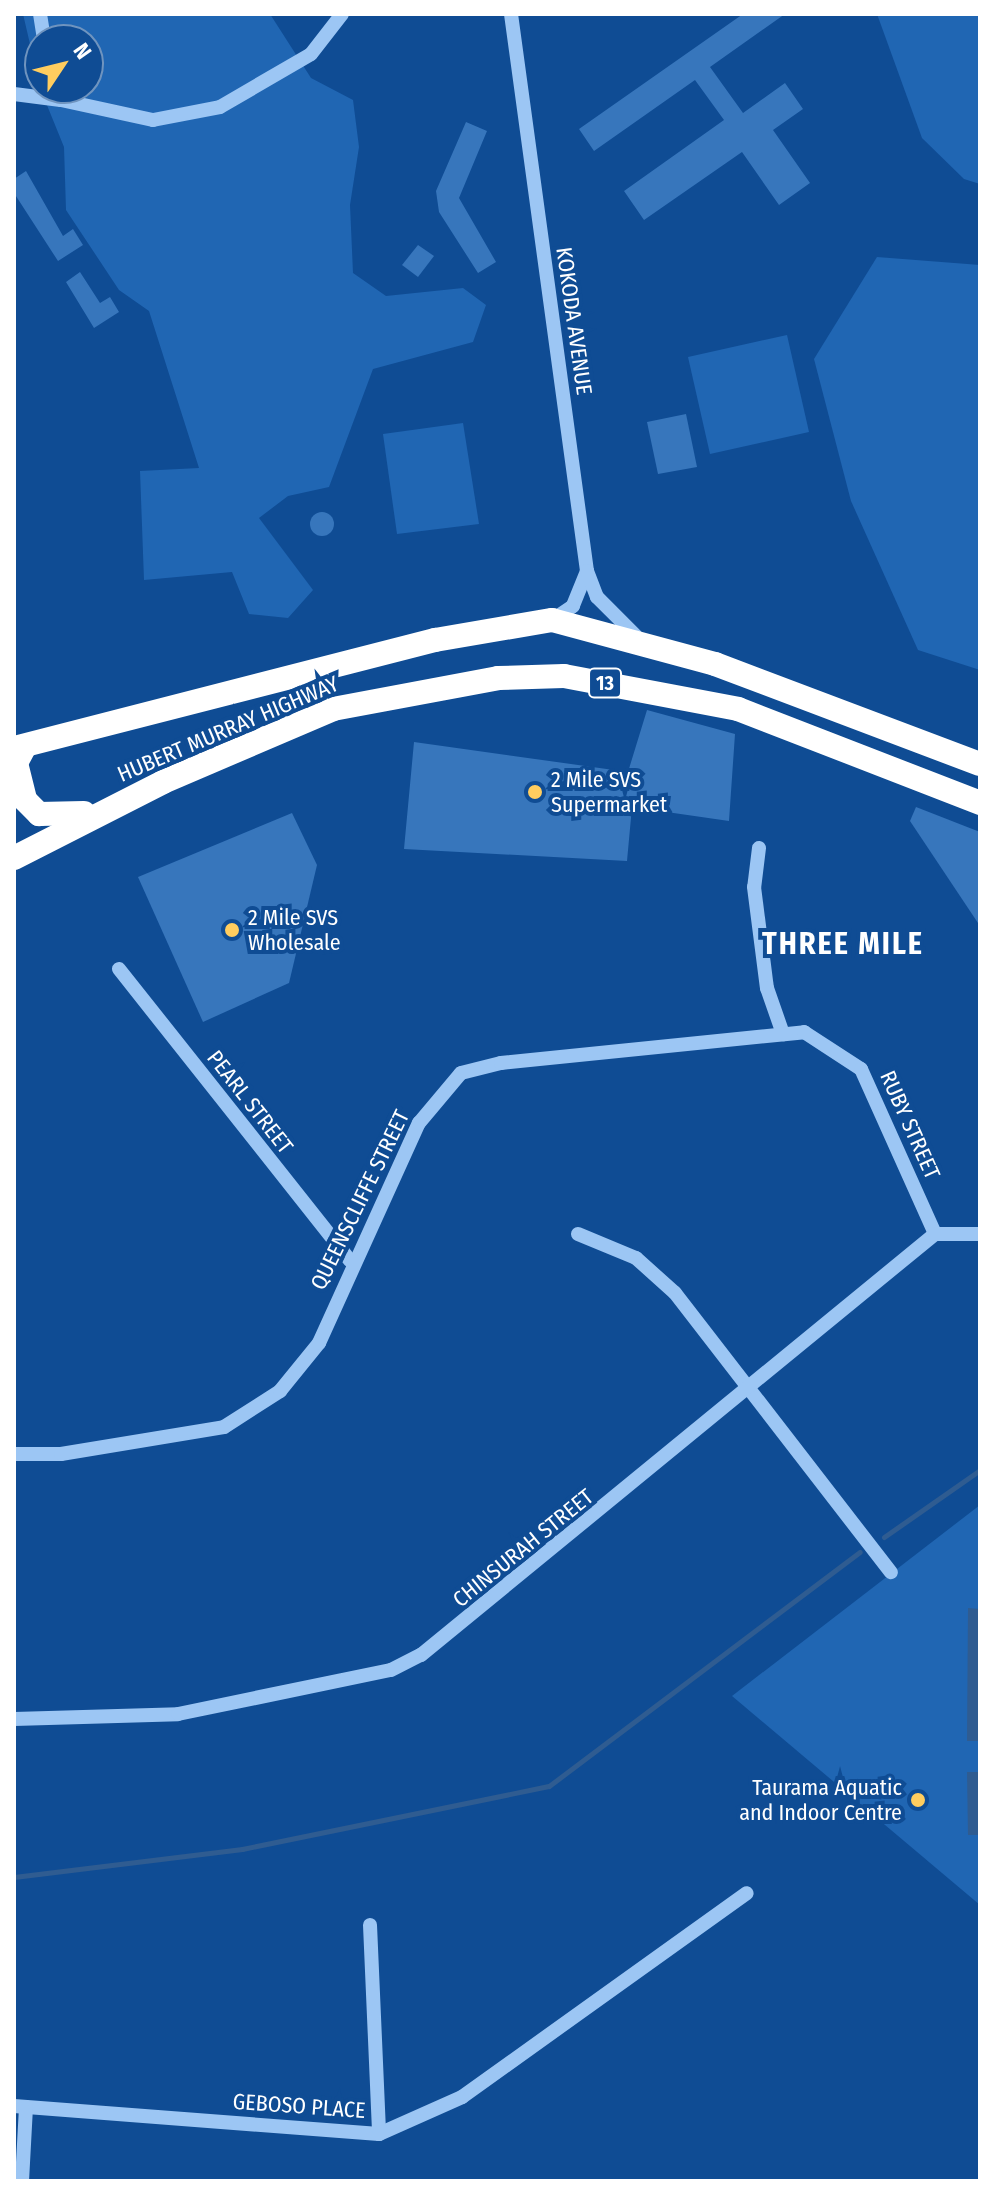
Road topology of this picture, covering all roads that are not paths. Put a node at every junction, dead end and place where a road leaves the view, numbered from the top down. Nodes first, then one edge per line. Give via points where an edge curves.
1 (342, 14) edge
2 (511, 14) edge
3 (95, 104) edge
4 (587, 571) junction
5 (552, 620) junction
6 (657, 648) junction
7 (20, 747) edge
8 (980, 764) edge
9 (163, 782) junction
10 (980, 803) edge
11 (759, 848) dead end
12 (14, 858) edge
13 (119, 969) dead end
14 (783, 1034) junction
15 (830, 1044) joint
16 (578, 1234) dead end
17 (935, 1234) junction
18 (980, 1234) edge
19 (350, 1260) junction
20 (748, 1390) junction
21 (14, 1454) edge
22 (891, 1572) dead end
23 (14, 1719) edge
24 (747, 1893) dead end
25 (370, 1925) dead end
26 (20, 2107) edge
27 (379, 2134) junction
28 (22, 2181) edge

1 - 3 street via 311,54 220,107 153,120
2 - 4 street, KOKODA AVENUE
4 - 5 street via 573,606
4 - 6 street via 614,620
5 - 6 highway, HUBERT MURRAY HIGHWAY / 13
5 - 7 highway, HUBERT MURRAY HIGHWAY / 13 via 435,640
6 - 8 highway, HUBERT MURRAY HIGHWAY / 13
7 - 9 highway via 18,787 39,814 78,817 137,786
9 - 10 highway, HUBERT MURRAY HIGHWAY / 13 via 370,696 564,676 738,709
9 - 12 highway, HUBERT MURRAY HIGHWAY / 13
11 - 14 street via 754,887 767,988
13 - 19 street, PEARL STREET
14 - 15 street, QUEENSCLIFFE STREET via 804,1032
14 - 19 street, QUEENSCLIFFE STREET via 461,1073 419,1123
15 - 17 street, RUBY STREET via 861,1069
16 - 20 street via 636,1258 675,1293
17 - 18 street
17 - 20 street, CHINSURAH STREET
19 - 21 street, QUEENSCLIFFE STREET via 319,1343 257,1409 224,1427 61,1454
20 - 22 street
20 - 23 street, CHINSURAH STREET via 473,1618 391,1670 178,1714
24 - 27 street, GEBOSO PLACE via 462,2097
25 - 27 street
26 - 27 street, GEBOSO PLACE
26 - 28 street

